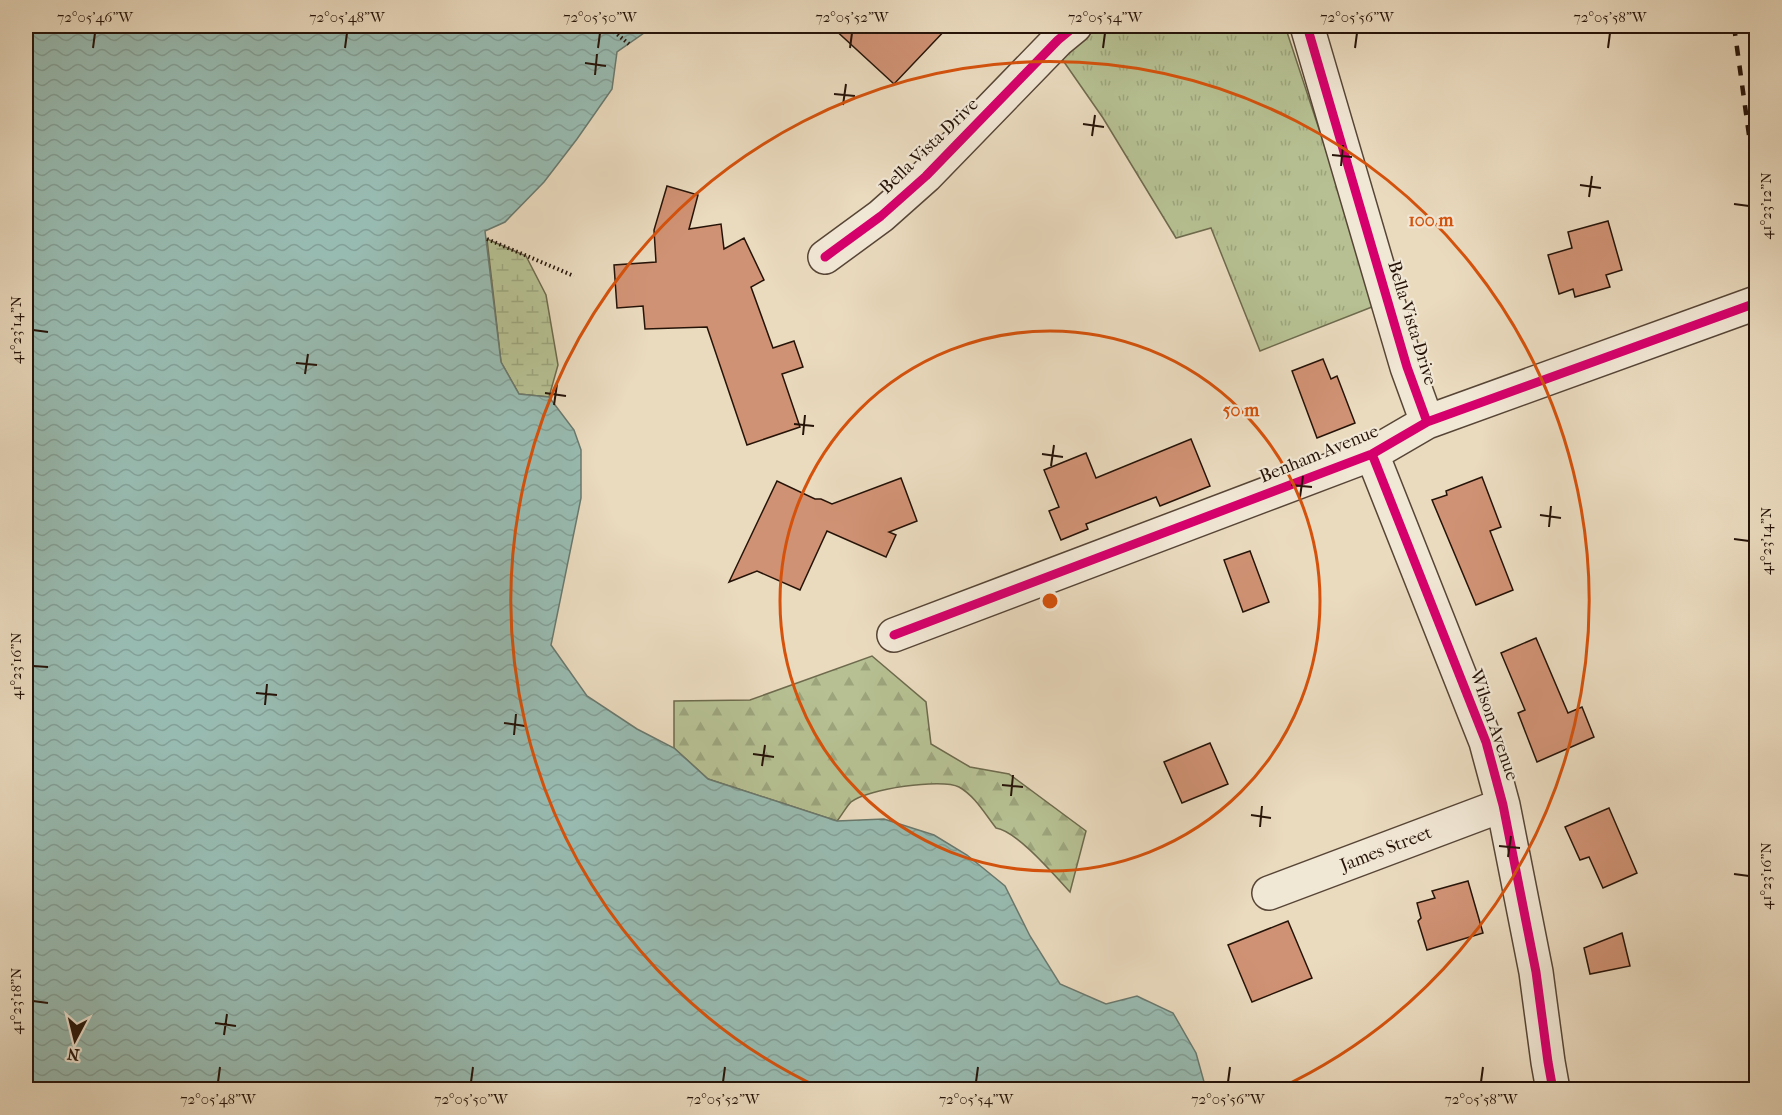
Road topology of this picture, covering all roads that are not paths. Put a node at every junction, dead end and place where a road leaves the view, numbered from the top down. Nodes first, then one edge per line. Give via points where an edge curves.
1 (1075, 26) edge
2 (1307, 26) edge
3 (825, 257) dead end
4 (1756, 303) edge
5 (1427, 422) junction
6 (1372, 454) junction
7 (894, 635) dead end
8 (1503, 805) junction
9 (1269, 893) dead end
10 (1553, 1089) edge

1 - 3 street, Bella Vista Drive via 926,176 881,216
2 - 5 street, Bella Vista Drive via 1407,368
4 - 5 street, Benham Avenue
5 - 6 street, Benham Avenue
6 - 7 street, Benham Avenue
6 - 8 street, Wilson Avenue via 1486,742
8 - 9 street, James Street
8 - 10 street, Wilson Avenue via 1536,972

